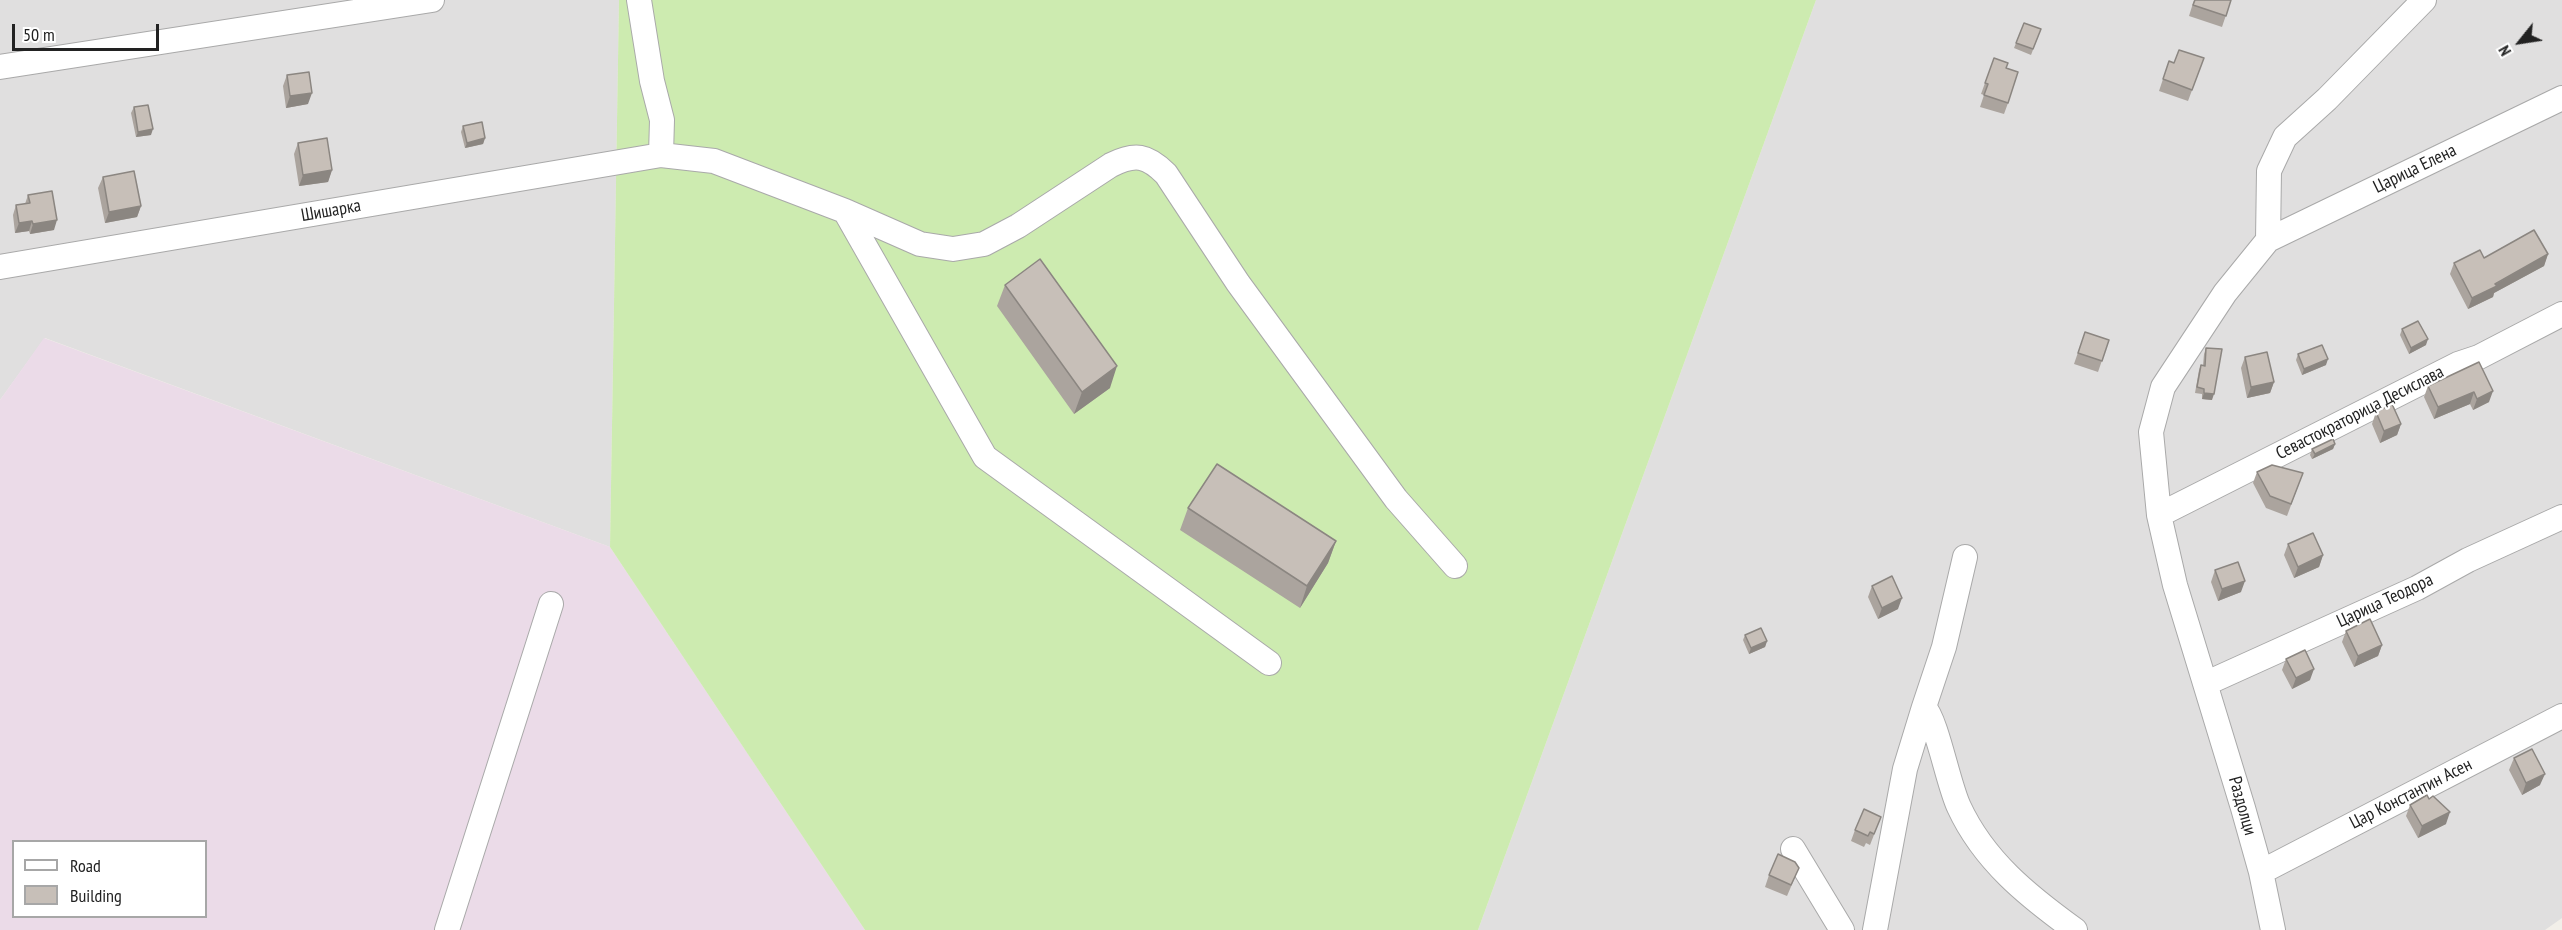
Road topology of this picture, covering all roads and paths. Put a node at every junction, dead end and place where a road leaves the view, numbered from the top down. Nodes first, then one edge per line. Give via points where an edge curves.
1 (432, 0) edge
2 (639, 0) edge
3 (2424, 0) edge
4 (0, 67) edge
5 (2562, 98) edge
6 (661, 155) junction
7 (846, 211) junction
8 (2268, 240) junction
9 (0, 267) edge
10 (2562, 314) edge
11 (2158, 515) junction
12 (2562, 517) edge
13 (1965, 557) dead end
14 (1455, 566) dead end
15 (551, 604) dead end
16 (1269, 663) dead end
17 (2207, 683) junction
18 (1924, 707) junction
19 (2562, 716) edge
20 (1793, 849) dead end
21 (2261, 872) junction
22 (447, 930) edge
23 (1842, 930) edge
24 (1875, 930) edge
25 (2075, 930) edge
26 (2273, 930) edge

1 - 4 street
2 - 6 street via 662,120
3 - 8 street via 2285,137 2268,171
5 - 8 street, Царица Елена
6 - 7 street, Шишарка via 714,161
6 - 9 street, Шишарка
7 - 14 street, Шишарка via 920,244 953,249 984,244 1125,158 1140,157 1155,163 1238,284 1396,499
7 - 16 street via 985,457
8 - 11 street, Раздолци via 2225,293 2163,387 2151,432
10 - 11 street, Севастократорица Десислава
11 - 17 street, Раздолци via 2175,585
12 - 17 street, Царица Теодора
13 - 18 street via 1944,647
15 - 22 street
17 - 21 street, Раздолци
18 - 24 street via 1905,769
18 - 25 street via 1931,718 1959,808 1995,864 2035,901
19 - 21 street, Цар Константин Асен
20 - 23 street
21 - 26 street, Раздолци

